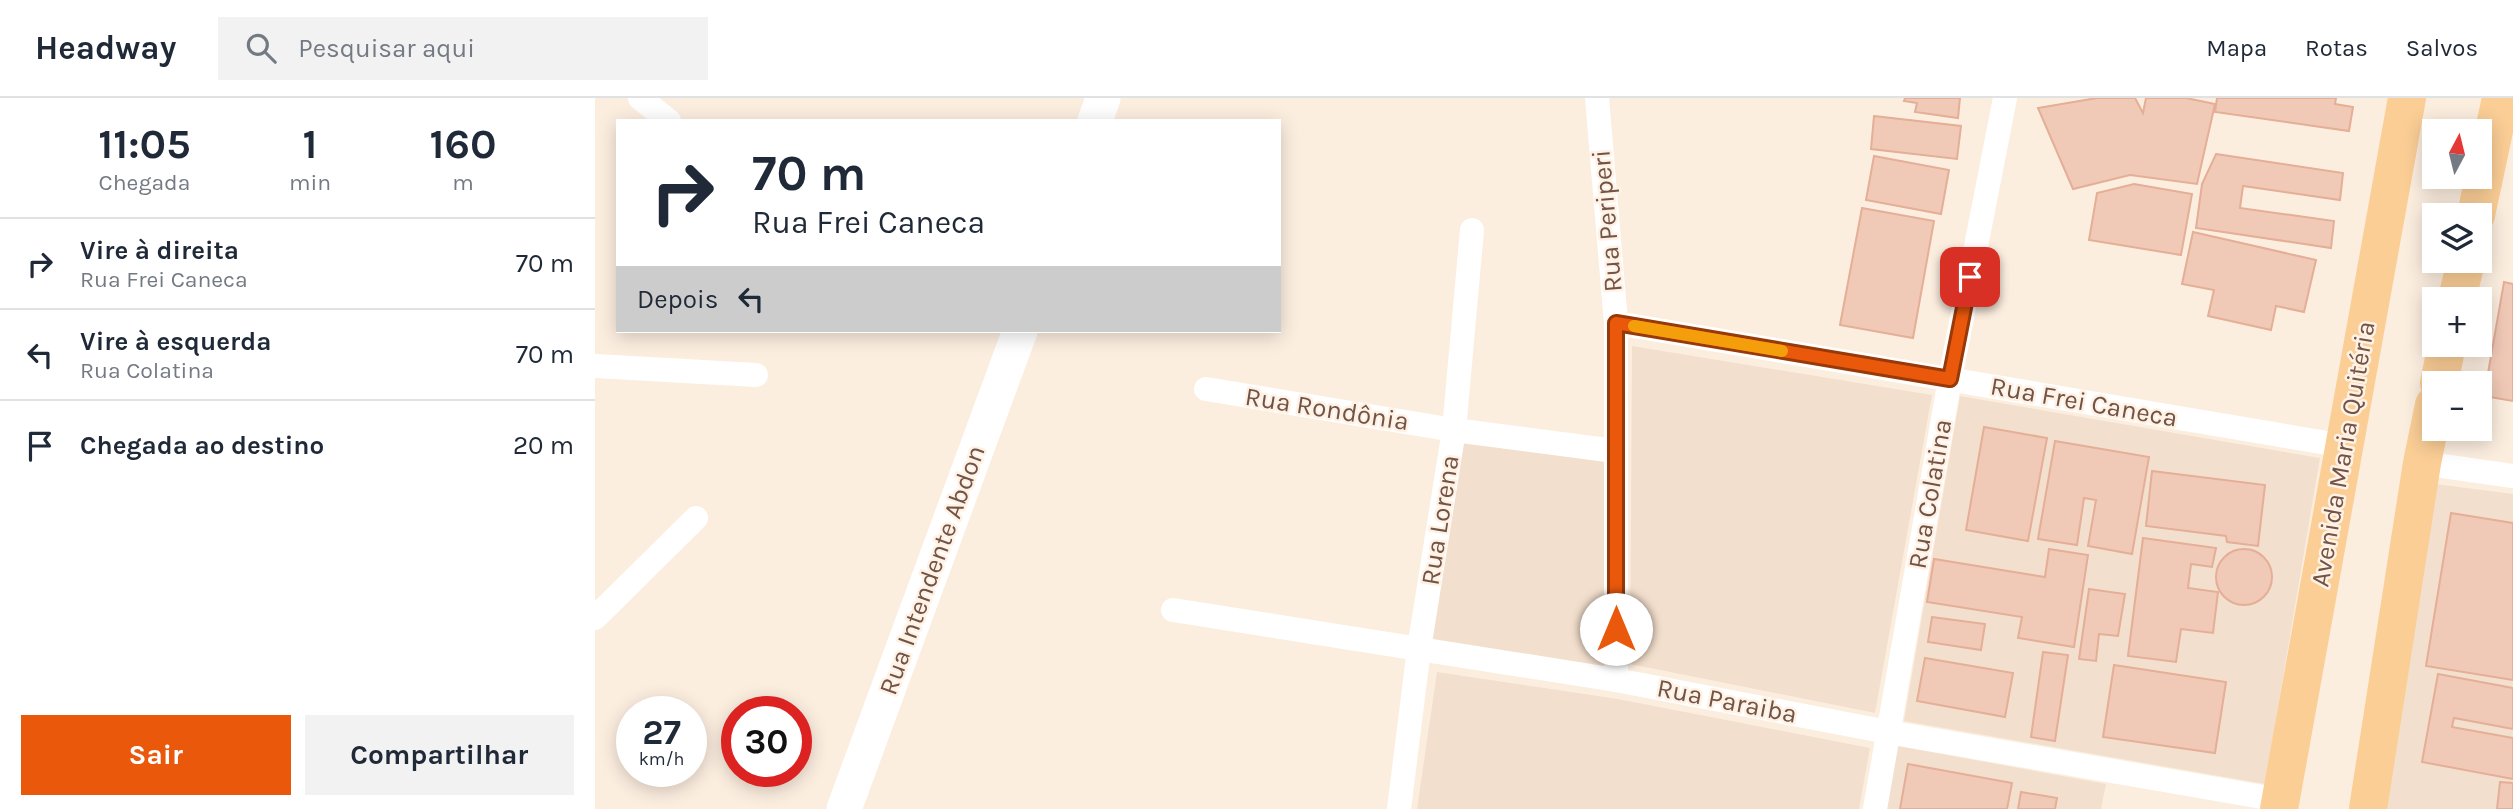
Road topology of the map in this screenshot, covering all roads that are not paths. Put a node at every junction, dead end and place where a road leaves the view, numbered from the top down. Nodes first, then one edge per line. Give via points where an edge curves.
1 (640, 98) edge
2 (1103, 98) edge
3 (1597, 98) edge
4 (2005, 98) edge
5 (2407, 98) edge
6 (2501, 98) edge
7 (666, 119) edge
8 (1095, 119) edge
9 (2479, 203) edge
10 (1472, 230) dead end
11 (1616, 323) junction
12 (1011, 334) edge
13 (595, 366) edge
14 (756, 375) dead end
15 (1950, 379) junction
16 (1206, 389) dead end
17 (1454, 430) junction
18 (2427, 441) edge
19 (2345, 446) junction
20 (1615, 451) junction
21 (2422, 463) junction
22 (2513, 476) edge
23 (696, 518) dead end
24 (1173, 610) dead end
25 (595, 618) edge
26 (1419, 649) junction
27 (1616, 680) junction
28 (1888, 732) junction
29 (2280, 805) edge
30 (844, 809) edge
31 (1399, 809) edge
32 (1875, 809) edge
33 (2368, 809) edge

1 - 7 street
2 - 8 street
3 - 11 street, Rua Periperi
4 - 15 street, Rua Colatina
5 - 19 main road, Avenida Maria Quitéria
6 - 9 main road
10 - 17 street, Rua Lorena
11 - 15 street, Rua Frei Caneca
11 - 20 street, Rua Periperi
12 - 30 street, Rua Intendente Abdon
13 - 14 street
15 - 19 street, Rua Frei Caneca
15 - 28 street, Rua Colatina
16 - 17 street, Rua Rondônia
17 - 20 street, Rua Rondônia
17 - 26 street, Rua Lorena
18 - 21 main road
19 - 29 main road, Avenida Maria Quitéria
20 - 27 street, Rua Periperi
21 - 22 street
21 - 33 main road
23 - 25 street
24 - 26 street, Rua Paraiba
26 - 27 street, Rua Paraiba
26 - 31 street, Rua Lorena
27 - 28 street, Rua Paraiba
28 - 29 street, Rua Paraiba
28 - 32 street, Rua Colatina

